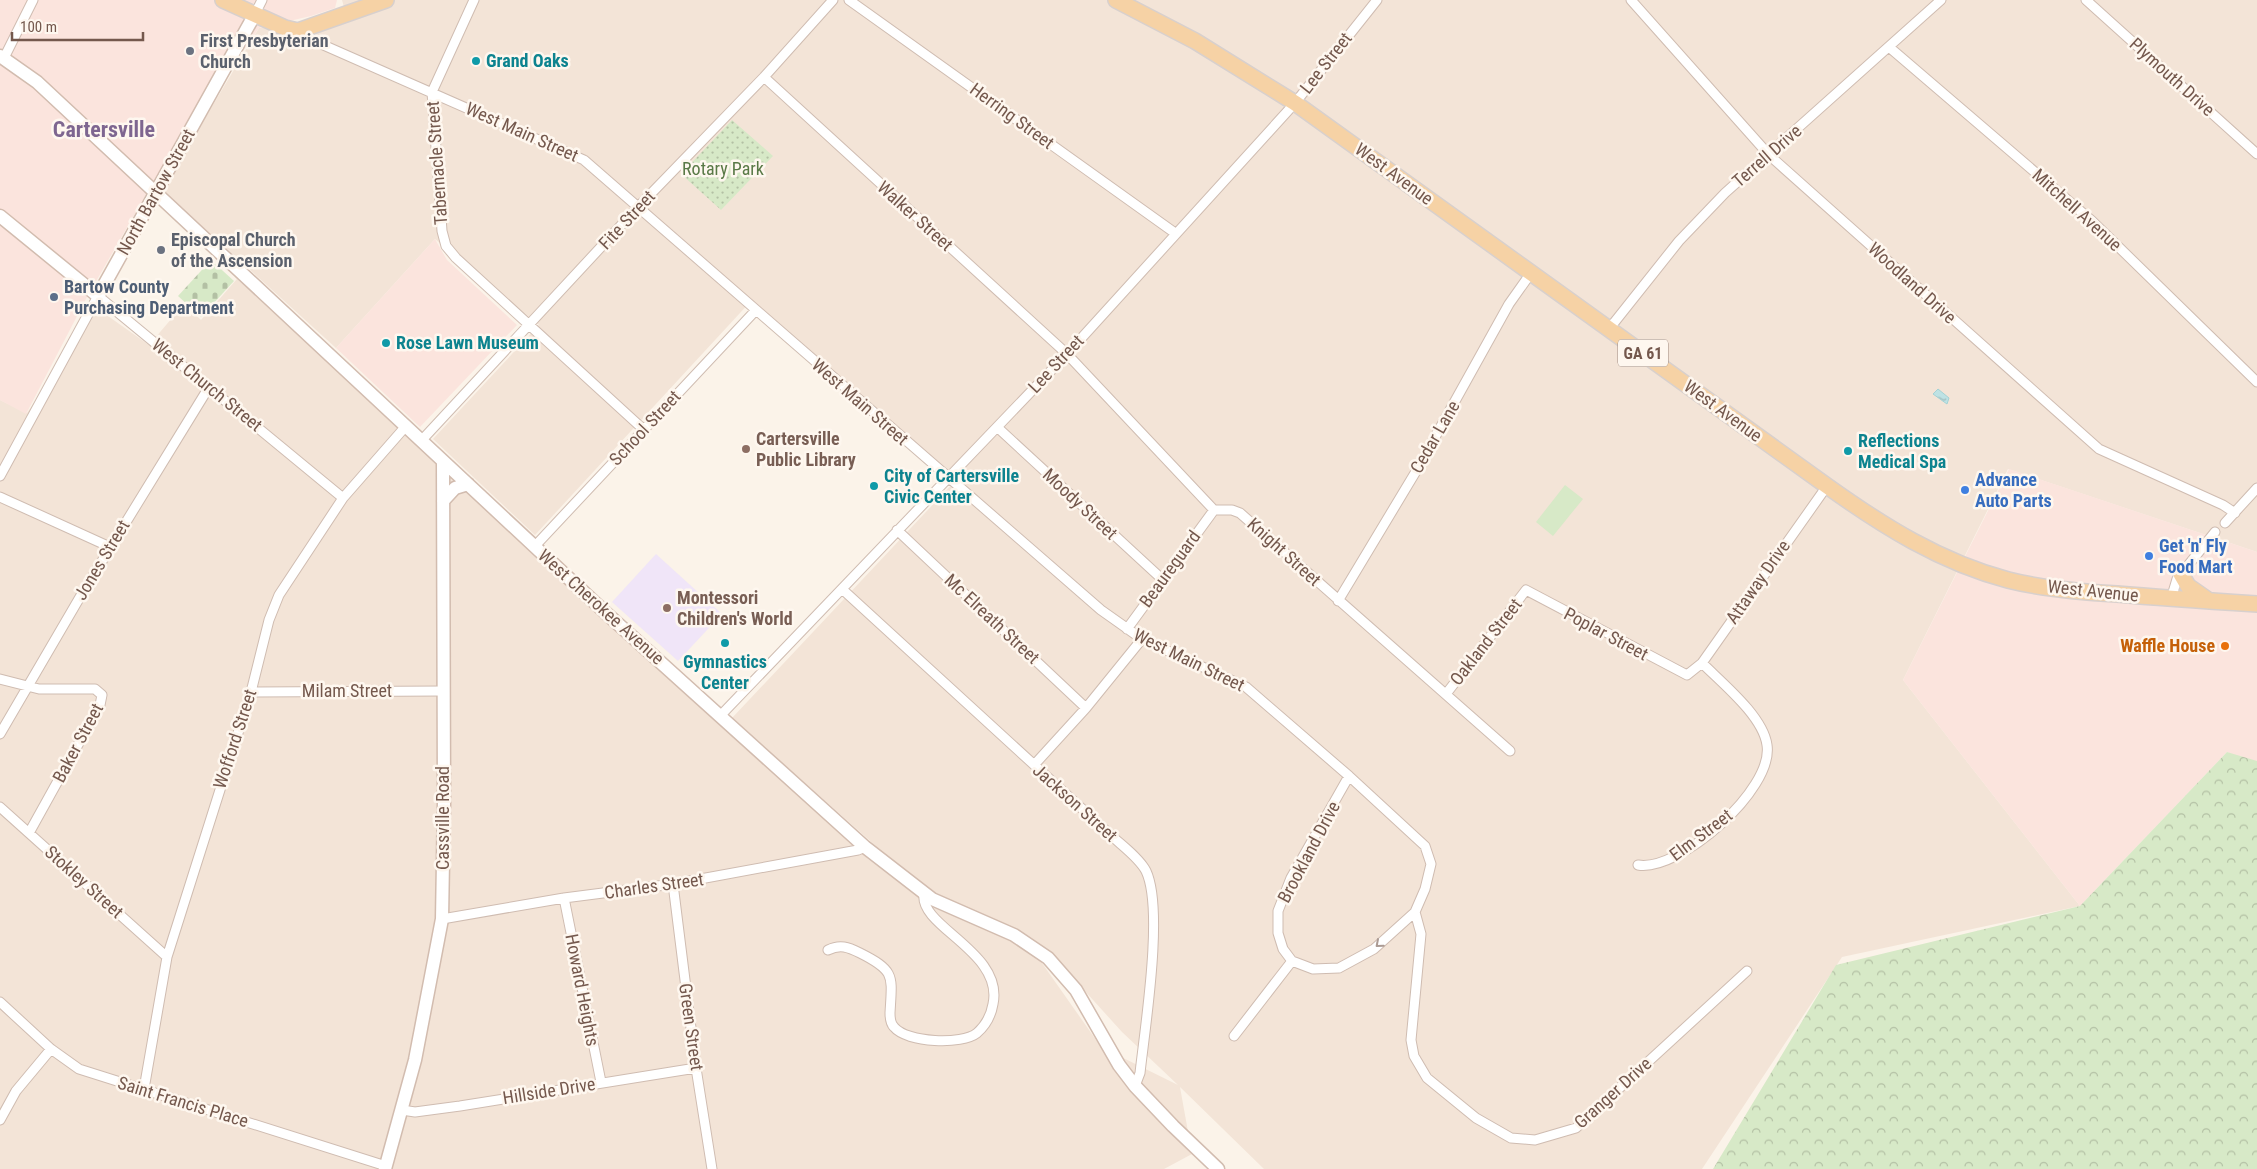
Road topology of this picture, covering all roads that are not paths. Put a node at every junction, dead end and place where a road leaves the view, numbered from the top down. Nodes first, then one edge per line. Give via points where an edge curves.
1 (33, 0) edge
2 (224, 0) edge
3 (262, 0) edge
4 (386, 0) edge
5 (474, 0) edge
6 (833, 0) edge
7 (849, 0) edge
8 (1116, 0) edge
9 (1376, 0) edge
10 (1631, 0) edge
11 (1942, 0) edge
12 (2086, 0) edge
13 (255, 14) junction
14 (298, 31) junction
15 (1889, 47) junction
16 (2, 57) edge
17 (764, 77) junction
18 (432, 92) junction
19 (1294, 103) junction
20 (2257, 154) edge
21 (1769, 155) junction
22 (155, 193) junction
23 (639, 206) junction
24 (0, 216) edge
25 (1175, 233) junction
26 (1531, 273) junction
27 (98, 296) junction
28 (756, 310) junction
29 (529, 327) junction
30 (1609, 328) junction
31 (1067, 354) junction
32 (2257, 382) edge
33 (209, 387) junction
34 (406, 426) junction
35 (997, 427) junction
36 (643, 429) junction
37 (422, 441) junction
38 (443, 461) junction
39 (0, 476) edge
40 (948, 479) junction
41 (468, 484) junction
42 (1827, 486) junction
43 (2257, 488) edge
44 (0, 497) edge
45 (343, 498) junction
46 (443, 501) junction
47 (1214, 510) junction
48 (2235, 513) junction
49 (2225, 523) dead end
50 (897, 530) junction
51 (2215, 532) dead end
52 (535, 546) junction
53 (110, 547) junction
54 (2181, 574) junction
55 (1163, 580) junction
56 (842, 589) junction
57 (1526, 590) joint
58 (2172, 599) junction
59 (1338, 601) junction
60 (2210, 601) junction
61 (2257, 604) edge
62 (1127, 629) junction
63 (1142, 640) junction
64 (1702, 663) junction
65 (1687, 675) joint
66 (0, 679) edge
67 (26, 686) junction
68 (444, 691) junction
69 (250, 692) junction
70 (1446, 694) junction
71 (1086, 708) junction
72 (721, 715) junction
73 (0, 734) edge
74 (1510, 751) dead end
75 (1034, 765) junction
76 (1349, 776) junction
77 (0, 808) edge
78 (29, 833) junction
79 (865, 847) junction
80 (1638, 865) dead end
81 (673, 884) junction
82 (924, 894) junction
83 (564, 898) junction
84 (1415, 912) junction
85 (442, 919) junction
86 (828, 950) dead end
87 (167, 957) junction
88 (1292, 961) junction
89 (1748, 971) dead end
90 (0, 1002) edge
91 (1234, 1036) dead end
92 (51, 1049) junction
93 (696, 1068) junction
94 (601, 1082) junction
95 (1135, 1086) junction
96 (144, 1089) junction
97 (402, 1110) junction
98 (0, 1120) edge
99 (386, 1167) edge
100 (712, 1169) edge
101 (1218, 1169) edge

1 - 16 street
2 - 13 main road, West Main Street
3 - 13 street
4 - 14 main road
5 - 18 street, Tabernacle Street
6 - 17 street, Fite Street
7 - 25 street, Herring Street
8 - 19 main road, West Avenue / GA 61 via 1195,41
9 - 19 street, Lee Street
10 - 21 street, Woodland Drive
11 - 15 street, Terrell Drive
12 - 20 street, Plymouth Drive
13 - 14 main road, West Main Street
13 - 22 main road, North Bartow Street
14 - 18 street, West Main Street
15 - 21 street, Terrell Drive
15 - 32 street, Mitchell Avenue via 2092,221
16 - 22 main road, West Cherokee Avenue via 37,82
17 - 23 street, Fite Street
17 - 31 street, Walker Street
18 - 23 street, West Main Street via 574,154
18 - 29 street, Tabernacle Street via 442,231 446,246
19 - 25 street, Lee Street
19 - 26 main road, West Avenue / GA 61
21 - 30 street, Terrell Drive via 1702,216
21 - 48 street, Woodland Drive via 2099,449
22 - 27 main road, North Bartow Street
22 - 34 main road, West Cherokee Avenue
23 - 28 street, West Main Street
23 - 29 street, Fite Street
24 - 27 main road, West Church Street
25 - 31 street, Lee Street
26 - 30 main road, West Avenue / GA 61
26 - 59 street, Cedar Lane via 1509,304 1415,473
27 - 33 street, West Church Street
27 - 39 street, North Bartow Street
28 - 36 street, School Street
28 - 40 street, West Main Street
29 - 36 street, Tabernacle Street
29 - 37 street, Fite Street
30 - 42 main road, West Avenue / GA 61
31 - 35 street, Lee Street
31 - 47 street
33 - 45 street, West Church Street
33 - 53 street, Jones Street
34 - 37 main road, West Cherokee Avenue
34 - 45 street, Wofford Street
35 - 40 street, Lee Street
35 - 55 street, Moody Street
36 - 52 street, School Street
37 - 38 main road, West Cherokee Avenue
38 - 41 main road, West Cherokee Avenue
38 - 46 main road, Cassville Road
40 - 50 street, Lee Street
40 - 62 street, West Main Street
41 - 46 main road via 454,488
41 - 52 main road, West Cherokee Avenue
42 - 58 main road, West Avenue / GA 61 via 1910,542 1986,573 2055,588
42 - 64 street, Attaway Drive
43 - 48 street
44 - 53 street
45 - 69 street, Wofford Street via 279,596 269,620
46 - 68 main road, Cassville Road
47 - 55 street, Beaureguard
47 - 59 street, Knight Street via 1240,512
48 - 49 street
50 - 56 street, Lee Street
50 - 71 street, Mc Elreath Street
51 - 54 street
52 - 72 main road, West Cherokee Avenue
53 - 67 street, Jones Street
54 - 58 street via 2174,585
54 - 60 main road via 2188,586
55 - 62 street, Beaureguard
56 - 72 street, Lee Street
56 - 75 street, Jackson Street
57 - 65 street, Poplar Street
57 - 70 street, Oakland Street
58 - 60 main road, West Avenue / GA 61
59 - 70 street, Knight Street
60 - 61 main road, West Avenue / GA 61
62 - 63 street, West Main Street
63 - 71 street
63 - 76 street, West Main Street via 1246,687
64 - 65 street, Attaway Drive
64 - 80 street, Elm Street via 1761,728 1767,746 1766,758 1758,783 1727,820 1665,863 1648,867
66 - 67 street
67 - 73 street, Jones Street
67 - 78 street, Baker Street via 95,689 102,700
68 - 69 street, Milam Street
68 - 85 main road, Cassville Road
69 - 87 street, Wofford Street
70 - 74 street, Knight Street
71 - 75 street
72 - 79 main road, West Cherokee Avenue
75 - 95 street, Jackson Street via 1145,869 1152,887 1149,986 1140,1073
76 - 84 street, West Main Street via 1426,846 1431,864
76 - 88 street, Brookland Drive via 1291,878 1278,911 1278,933 1283,949
77 - 78 street, Stokley Street
78 - 87 street, Stokley Street
79 - 81 street, Charles Street
79 - 82 main road, West Cherokee Avenue
81 - 83 street, Charles Street
81 - 93 street, Green Street
82 - 86 street via 926,906 933,915 983,963 993,980 995,995 991,1014 971,1038 951,1041 901,1033 891,1021 892,990 887,971 847,946
82 - 95 main road, West Cherokee Avenue via 1014,935 1052,961 1076,990 1119,1065
83 - 85 street, Charles Street
83 - 94 street, Howard Heights
84 -> 88 street via 1374,949 1339,968 1313,969
84 - 89 street, Granger Drive via 1421,934 1411,1040 1414,1056 1427,1078 1476,1118 1511,1138 1535,1140 1576,1128
85 - 97 main road, Cassville Road via 417,1051
87 - 96 street, Wofford Street
88 - 91 street
90 - 92 street, Saint Francis Place
92 - 96 street, Saint Francis Place via 79,1069
92 - 98 street via 16,1091
93 - 94 street, Hillside Drive
93 - 100 street, Green Street
94 - 97 street, Hillside Drive via 460,1106 415,1112
95 - 101 main road, West Cherokee Avenue
96 - 99 street, Saint Francis Place
97 - 99 main road, Cassville Road

